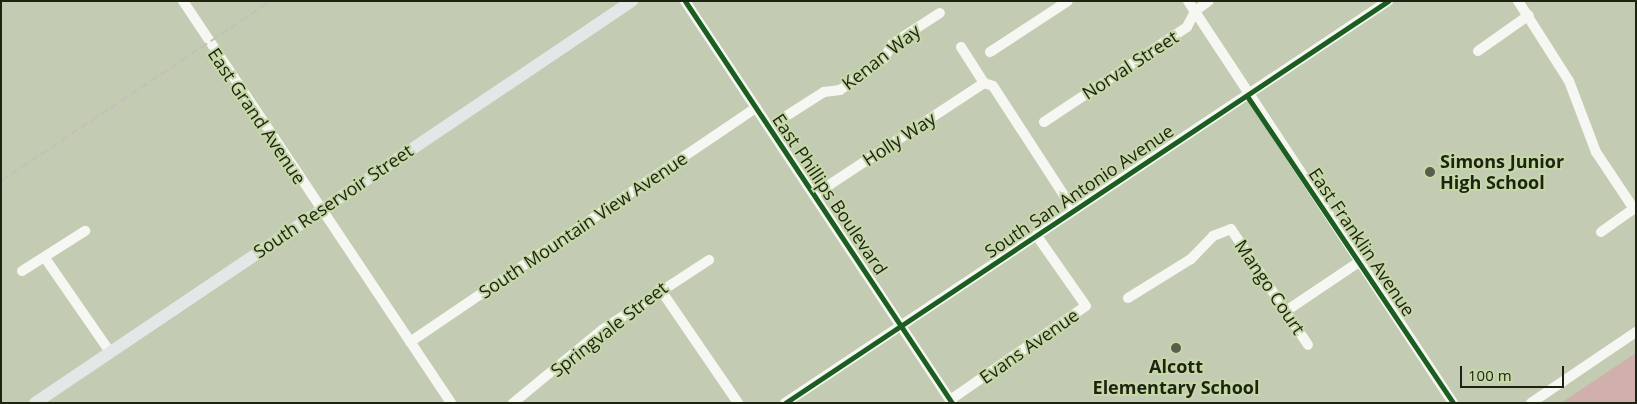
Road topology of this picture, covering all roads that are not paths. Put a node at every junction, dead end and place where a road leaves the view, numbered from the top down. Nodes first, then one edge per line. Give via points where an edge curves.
1 (183, 1) edge
2 (632, 1) edge
3 (685, 1) edge
4 (1068, 1) edge
5 (1188, 1) edge
6 (1209, 1) edge
7 (1388, 1) edge
8 (1518, 1) edge
9 (1195, 11) junction
10 (940, 13) dead end
11 (1529, 15) junction
12 (961, 47) dead end
13 (1478, 51) dead end
14 (990, 52) dead end
15 (984, 83) junction
16 (1247, 96) junction
17 (756, 108) junction
18 (1044, 122) dead end
19 (769, 127) junction
20 (814, 195) junction
21 (1635, 208) edge
22 (321, 209) junction
23 (1073, 209) junction
24 (85, 231) dead end
25 (1601, 232) dead end
26 (1037, 236) junction
27 (45, 258) junction
28 (709, 260) dead end
29 (1359, 262) junction
30 (22, 271) dead end
31 (660, 289) junction
32 (1128, 298) dead end
33 (1286, 311) junction
34 (900, 324) junction
35 (1636, 332) edge
36 (410, 342) junction
37 (1308, 346) dead end
38 (110, 352) junction
39 (951, 401) edge
40 (35, 403) edge
41 (451, 403) edge
42 (513, 403) edge
43 (738, 403) edge
44 (785, 403) edge
45 (1453, 403) edge
46 (1531, 403) edge

1 - 22 street, East Grand Avenue
2 - 22 main road, South Reservoir Street
3 - 17 street, East Phillips Boulevard
4 - 14 street
5 - 9 street, East Franklin Avenue
6 - 9 street, Norval Street
7 - 16 street, South San Antonio Avenue
8 - 11 street
9 - 16 street, East Franklin Avenue
9 - 18 street, Norval Street via 1187,27
10 - 19 street, Kenan Way via 892,44 884,59 840,90 824,92
11 - 13 street
11 - 21 street via 1569,81 1596,152
12 - 15 street
15 - 20 street, Holly Way
15 - 23 street via 993,86
16 - 23 street, South San Antonio Avenue
16 - 29 street, East Franklin Avenue
17 - 19 street, East Phillips Boulevard
17 - 36 street, South Mountain View Avenue
19 - 20 street, East Phillips Boulevard
20 - 34 street, East Phillips Boulevard
21 - 25 street
22 - 36 street, East Grand Avenue
22 - 38 main road, South Reservoir Street
23 - 26 street, South San Antonio Avenue
24 - 27 street
26 - 34 street, South San Antonio Avenue
26 - 39 street, Evans Avenue via 1086,306
27 - 30 street
27 - 38 street
28 - 31 street, Springvale Street
29 - 33 street
29 - 45 street, East Franklin Avenue
31 - 42 street, Springvale Street
31 - 43 street
32 - 33 street, Mango Court via 1191,259 1213,236 1230,229
33 - 37 street, Mango Court
34 - 39 street, East Phillips Boulevard
34 - 44 street, South San Antonio Avenue
35 - 46 street
36 - 41 street, East Grand Avenue
38 - 40 main road, South Reservoir Street

